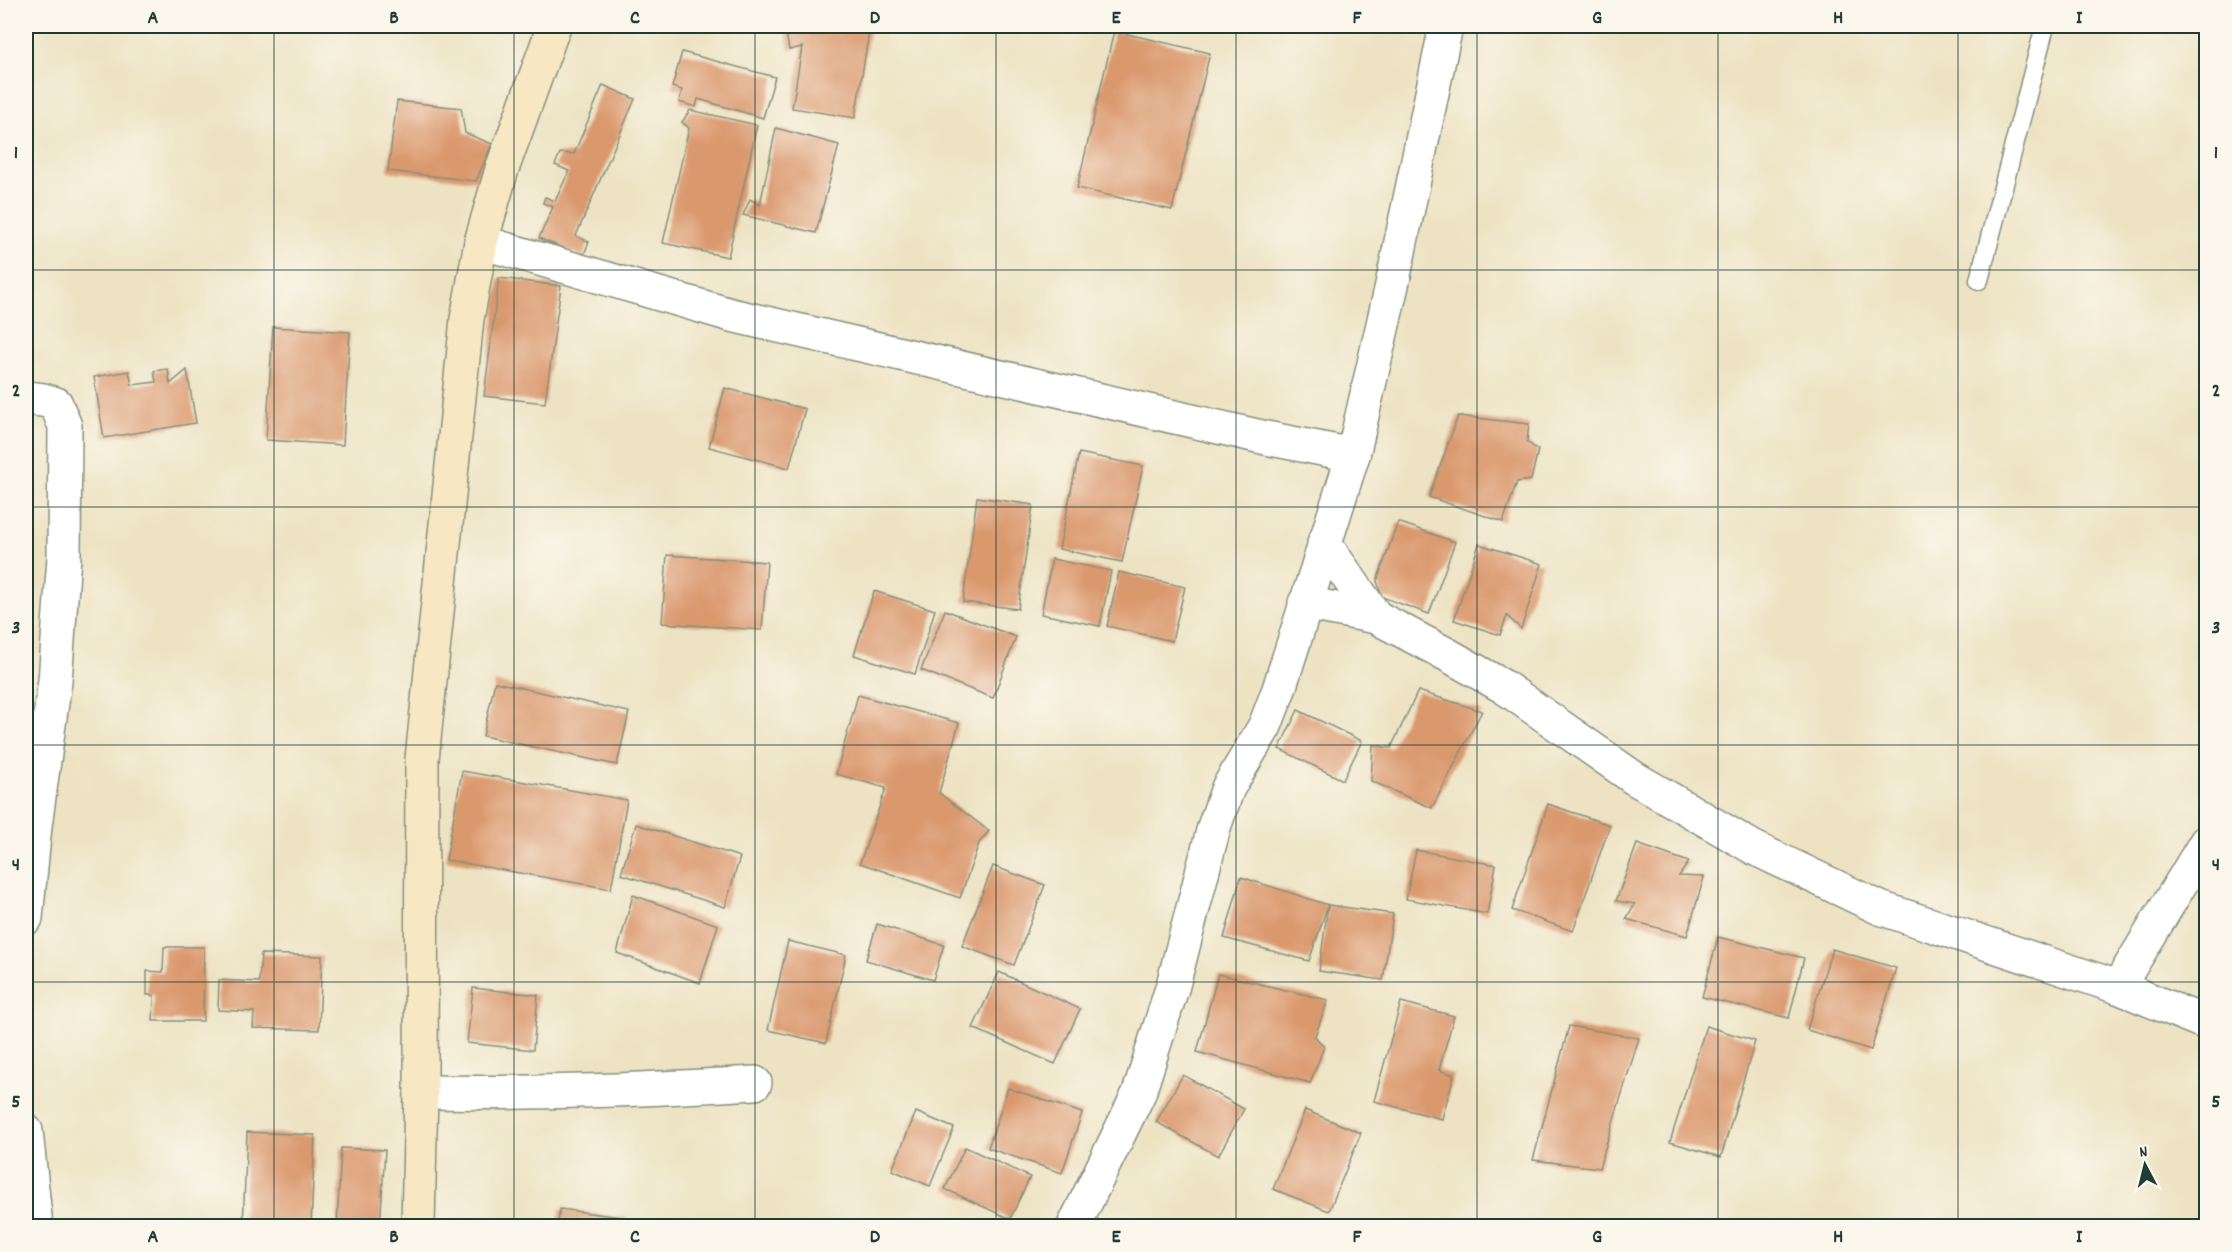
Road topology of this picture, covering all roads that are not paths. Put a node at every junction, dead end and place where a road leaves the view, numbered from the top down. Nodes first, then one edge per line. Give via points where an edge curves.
1 (554, 26) edge
2 (1446, 26) edge
3 (2045, 26) edge
4 (481, 242) junction
5 (1979, 280) dead end
6 (26, 398) edge
7 (1353, 455) junction
8 (1324, 543) junction
9 (1305, 603) junction
10 (1376, 617) junction
11 (2206, 842) edge
12 (26, 918) edge
13 (2118, 987) junction
14 (2206, 1023) edge
15 (755, 1083) dead end
16 (421, 1092) junction
17 (26, 1131) edge
18 (36, 1227) edge
19 (418, 1227) edge
20 (1074, 1227) edge

1 - 4 street via 502,169
2 - 7 street
3 - 5 lane
4 - 7 street via 731,315
4 - 16 street via 467,319 422,759
6 - 12 street via 56,404 65,426 64,557 55,681
7 - 8 street
8 - 9 street
8 - 10 street
9 - 10 street
9 - 20 street via 1265,726 1227,788 1139,1093
10 - 13 street via 1504,687 1634,778 1754,848 1880,908
11 - 13 street
13 - 14 street
15 - 16 street via 623,1092
16 - 19 street
17 - 18 street

